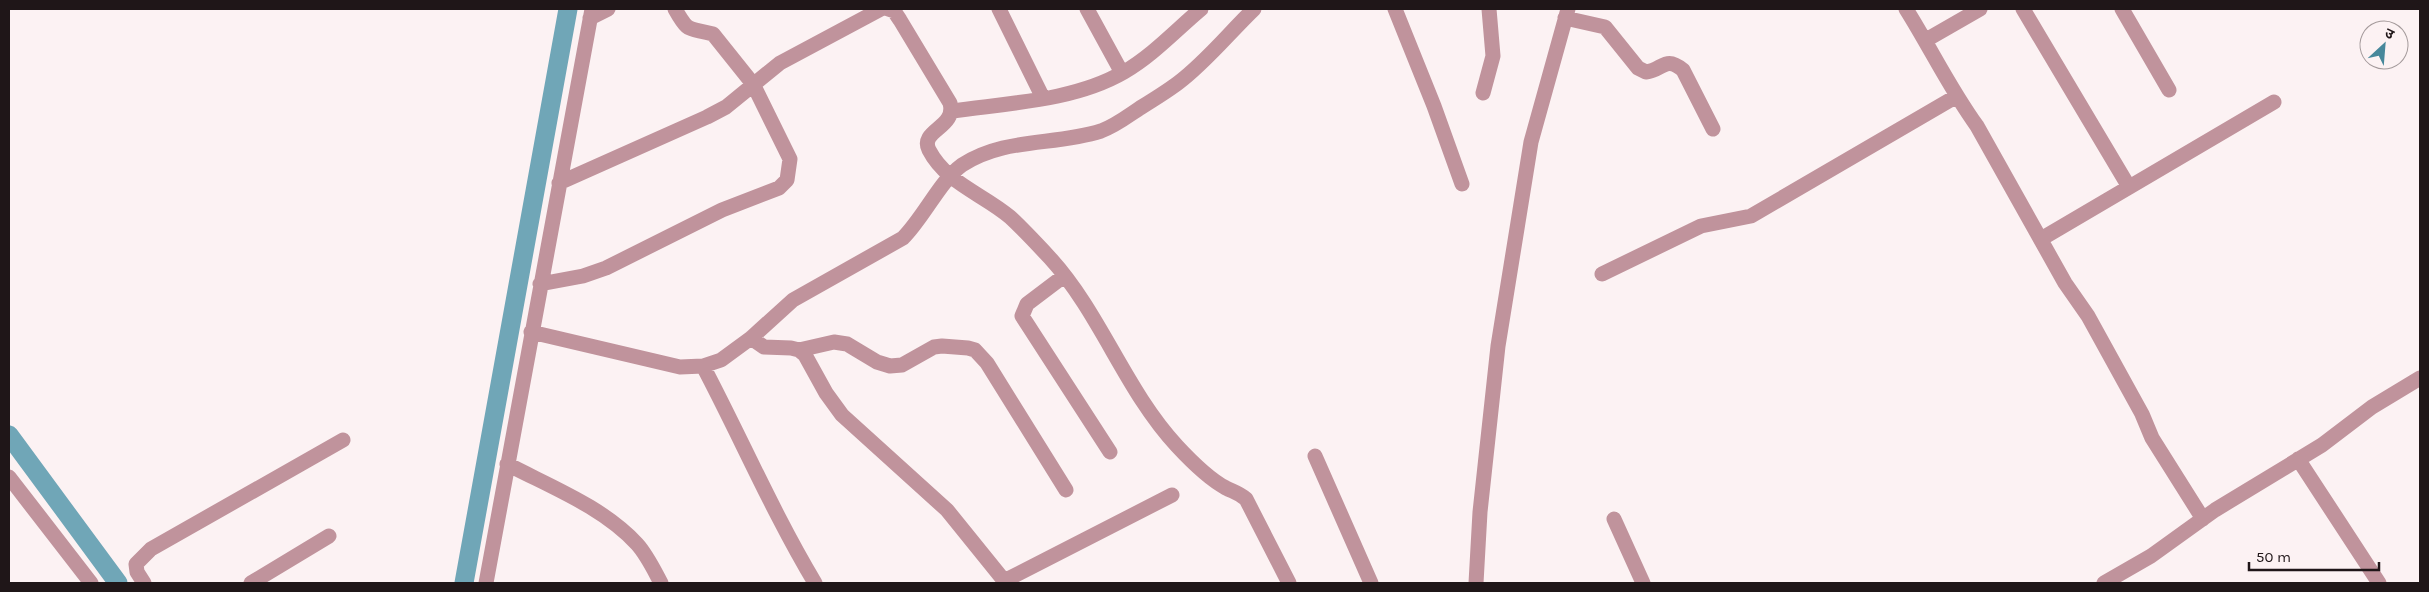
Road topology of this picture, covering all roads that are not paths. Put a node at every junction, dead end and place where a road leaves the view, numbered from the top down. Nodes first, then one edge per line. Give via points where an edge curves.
1 (608, 9) edge
2 (675, 9) edge
3 (879, 9) edge
4 (888, 9) edge
5 (999, 9) edge
6 (1087, 9) edge
7 (1201, 9) edge
8 (1254, 9) edge
9 (1395, 9) edge
10 (1489, 9) edge
11 (1906, 9) edge
12 (1980, 9) edge
13 (2023, 9) edge
14 (2122, 9) edge
15 (591, 13) edge
16 (1567, 13) edge
17 (1926, 40) junction
18 (1122, 73) junction
19 (753, 84) junction
20 (2169, 90) dead end
21 (1483, 93) dead end
22 (1957, 96) junction
23 (1043, 98) junction
24 (2274, 102) dead end
25 (952, 111) junction
26 (1713, 129) dead end
27 (947, 173) junction
28 (559, 183) junction
29 (1462, 184) dead end
30 (2129, 187) junction
31 (2041, 239) junction
32 (1602, 274) dead end
33 (1064, 276) junction
34 (540, 284) junction
35 (531, 332) junction
36 (751, 338) junction
37 (799, 350) junction
38 (703, 366) junction
39 (2420, 378) edge
40 (343, 440) dead end
41 (1110, 452) dead end
42 (1314, 456) dead end
43 (2298, 459) junction
44 (507, 464) junction
45 (9, 477) edge
46 (1066, 490) dead end
47 (1172, 495) dead end
48 (1614, 519) dead end
49 (2203, 519) junction
50 (329, 536) dead end
51 (1005, 582) edge
52 (91, 583) edge
53 (144, 583) edge
54 (251, 583) edge
55 (486, 583) edge
56 (660, 583) edge
57 (814, 583) edge
58 (1289, 583) edge
59 (1371, 583) edge
60 (1476, 583) edge
61 (1642, 583) edge
62 (2104, 583) edge
63 (2380, 583) edge

1 - 15 street
2 - 19 street via 693,31 713,34
3 - 19 street via 780,63
4 - 25 street via 894,11 900,20
5 - 23 street
6 - 18 street
7 - 18 street via 1139,63
8 - 27 street via 1179,82 1103,130 991,150
9 - 29 street
10 - 21 street via 1493,56
11 - 17 street
12 - 17 street
13 - 30 street
14 - 20 street
15 - 28 street
16 - 26 street via 1605,27 1638,68 1646,72 1669,62 1677,65 1683,70
16 - 60 street via 1531,142 1501,326 1480,512
17 - 22 street
18 - 23 street
19 - 28 street via 726,107 707,117
19 - 34 street via 790,159 787,180 779,188 722,210 606,268
22 - 31 street
22 - 32 street via 1751,216 1701,226
23 - 25 street
24 - 30 street
25 - 27 street via 950,119 928,140 928,148
27 - 33 street via 1009,217
27 - 36 street via 918,223 903,238 793,300
28 - 34 street
30 - 31 street
31 - 49 street via 2088,316 2152,438
33 - 41 street via 1027,304 1022,316
33 - 58 street via 1078,293 1139,395 1178,447 1226,488 1246,499
34 - 35 street
35 - 38 street via 680,367
35 - 44 street
36 - 37 street via 764,347
36 - 38 street via 721,360
37 - 46 street via 834,342 847,344 890,366 902,365 934,347 975,350 987,363
37 - 51 street via 842,415 947,510
38 - 57 street via 785,533
39 - 43 street
40 - 53 street via 151,549 136,564
42 - 59 street
43 - 49 street
43 - 63 street
44 - 55 street
44 - 56 street via 598,513 623,531 638,545
45 - 52 street
47 - 51 street
48 - 61 street
49 - 62 street
50 - 54 street

